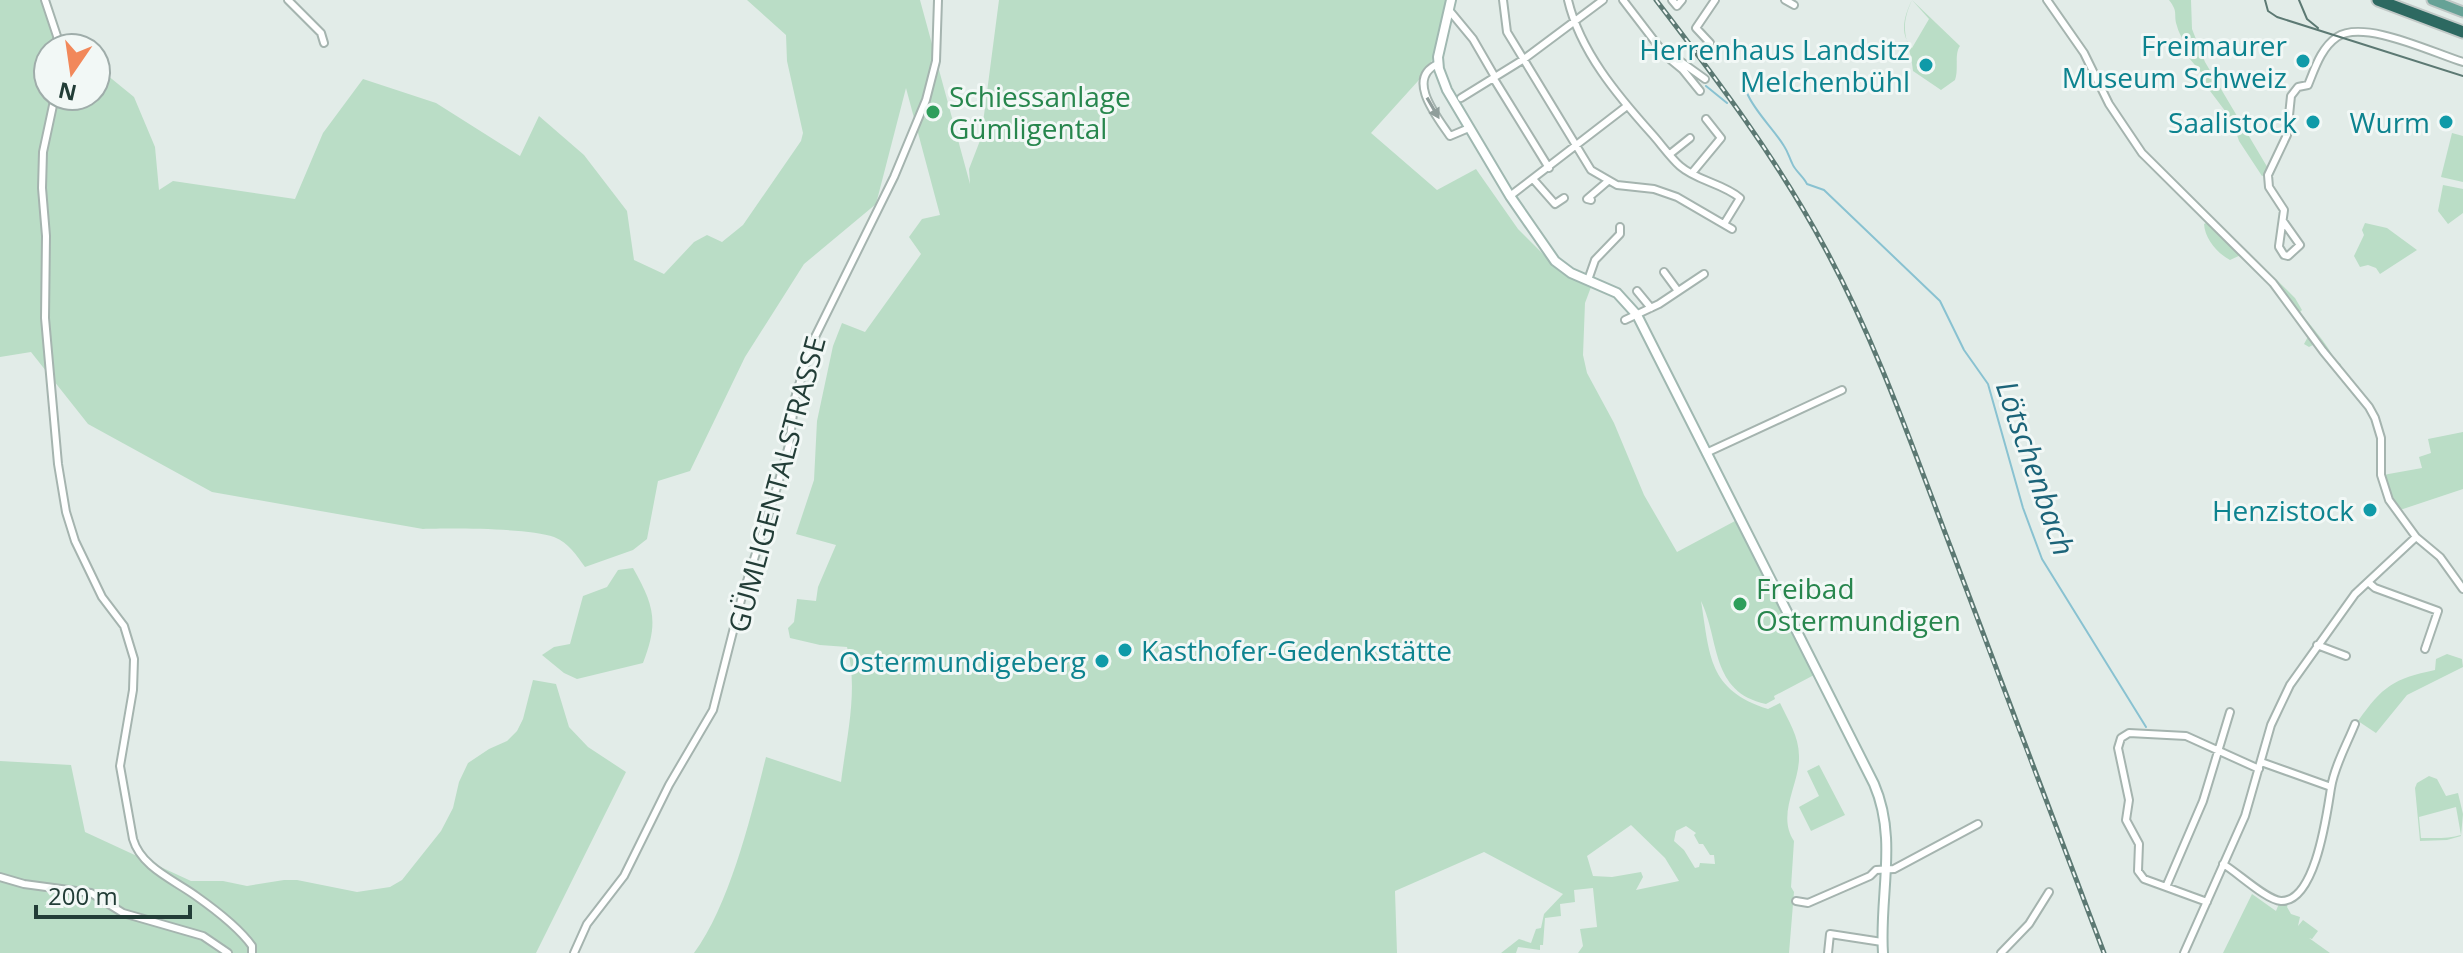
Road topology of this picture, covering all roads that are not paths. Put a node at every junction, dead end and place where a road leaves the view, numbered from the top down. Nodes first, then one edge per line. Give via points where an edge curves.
1 (45, 0) edge
2 (288, 0) edge
3 (938, 0) edge
4 (1451, 0) edge
5 (1503, 0) edge
6 (1568, 0) edge
7 (1603, 0) edge
8 (1623, 0) edge
9 (1672, 0) edge
10 (1682, 0) edge
11 (1715, 0) edge
12 (1785, 0) edge
13 (2047, 0) edge
14 (2378, 0) edge
15 (2396, 0) edge
16 (2432, 0) edge
17 (1794, 5) dead end
18 (1449, 10) junction
19 (2463, 12) edge
20 (1573, 22) junction
21 (2463, 25) edge
22 (56, 32) edge
23 (2463, 32) edge
24 (324, 43) dead end
25 (1710, 43) dead end
26 (1661, 46) junction
27 (1524, 59) junction
28 (2463, 62) edge
29 (1438, 64) junction
30 (1495, 78) junction
31 (1705, 79) dead end
32 (1700, 91) dead end
33 (1461, 98) dead end
34 (1627, 106) junction
35 (52, 112) edge
36 (1706, 119) dead end
37 (1469, 128) junction
38 (1690, 138) dead end
39 (1576, 147) junction
40 (1670, 154) junction
41 (1549, 168) junction
42 (1692, 173) junction
43 (1533, 179) junction
44 (1608, 181) junction
45 (1510, 196) junction
46 (1564, 198) dead end
47 (1591, 200) dead end
48 (2283, 221) junction
49 (1724, 224) junction
50 (1620, 227) dead end
51 (1732, 229) dead end
52 (1664, 272) dead end
53 (1704, 274) dead end
54 (1588, 280) junction
55 (1637, 291) dead end
56 (1678, 291) junction
57 (1651, 308) junction
58 (1637, 315) junction
59 (1625, 320) dead end
60 (1842, 390) dead end
61 (1706, 453) junction
62 (2416, 537) junction
63 (2368, 582) junction
64 (2463, 589) edge
65 (2317, 645) junction
66 (2425, 649) dead end
67 (2346, 656) dead end
68 (2230, 712) dead end
69 (2355, 724) dead end
70 (2220, 751) junction
71 (2260, 765) junction
72 (2331, 787) junction
73 (1978, 824) dead end
74 (2223, 864) junction
75 (1886, 870) junction
76 (0, 877) edge
77 (2166, 887) junction
78 (2049, 892) dead end
79 (1796, 901) dead end
80 (2207, 902) junction
81 (1882, 942) junction
82 (228, 953) edge
83 (252, 953) edge
84 (574, 953) edge
85 (1828, 953) edge
86 (1883, 953) edge
87 (2001, 953) edge
88 (2184, 953) edge

1 - 22 street
2 - 24 street via 321,33
3 - 84 street, GÜMLIGENTALSTRASSE via 936,61 926,100 802,371 789,445 713,710 624,876 587,924
4 - 18 street
5 - 27 street via 1507,32
6 - 20 street
7 - 20 street
8 - 26 street
9 - 10 street via 1677,6
11 - 25 street via 1696,28
12 - 17 street
13 - 62 street via 2142,153 2273,283 2372,412 2381,438 2385,491
14 - 23 highway
15 - 21 highway
16 - 19 main road
18 - 29 street
18 - 30 street
20 - 27 street
20 - 34 street
26 - 31 street
26 - 32 street
27 - 30 street
27 - 39 street
28 - 48 street via 2367,31 2334,40 2308,85 2293,93 2287,135 2268,175 2269,187 2284,210
29 - 37 street
29 -> 37 street via 1425,71 1426,96 1450,136
30 - 33 street
30 - 41 street
34 - 39 street
34 - 40 street
35 - 83 street via 42,188 45,318 58,464 66,512 83,560 124,626 134,659 120,766 133,843 149,864 244,936
36 - 42 street via 1721,138
37 - 45 street
38 - 40 street
39 - 41 street
39 - 44 street via 1591,170
40 - 42 street
41 - 43 street
42 - 49 street via 1740,198
43 - 45 street
43 - 46 street via 1555,204
44 - 47 street via 1587,199
44 - 49 street via 1666,192
45 - 54 street via 1555,261
48 - 48 street via 2279,247 2288,256 2300,245
49 - 51 street
50 - 54 street via 1620,234 1595,260
52 - 56 street
53 - 56 street
54 - 58 street via 1617,293
55 - 57 street
56 - 57 street
57 - 58 street
58 - 59 street
58 - 61 street
60 - 61 street
61 - 75 street via 1879,794 1887,834
62 - 63 street
62 - 64 street via 2440,557
63 - 65 street
63 - 66 street via 2438,611
65 - 67 street
65 - 71 street via 2279,706
68 - 70 street
69 - 72 street
70 - 71 street
70 - 77 street
70 - 77 street via 2182,735 2129,733 2119,740 2129,800 2126,820 2139,848 2138,871
71 - 72 street
71 - 74 street
72 - 74 street via 2320,845 2293,897 2275,899
73 - 75 street
74 - 80 street
75 - 79 street via 1808,903
75 - 81 street
76 - 82 street via 91,893 123,913 203,936
77 - 80 street
78 - 87 street via 2029,924
80 - 88 street
81 - 85 street via 1830,934
81 - 86 street

